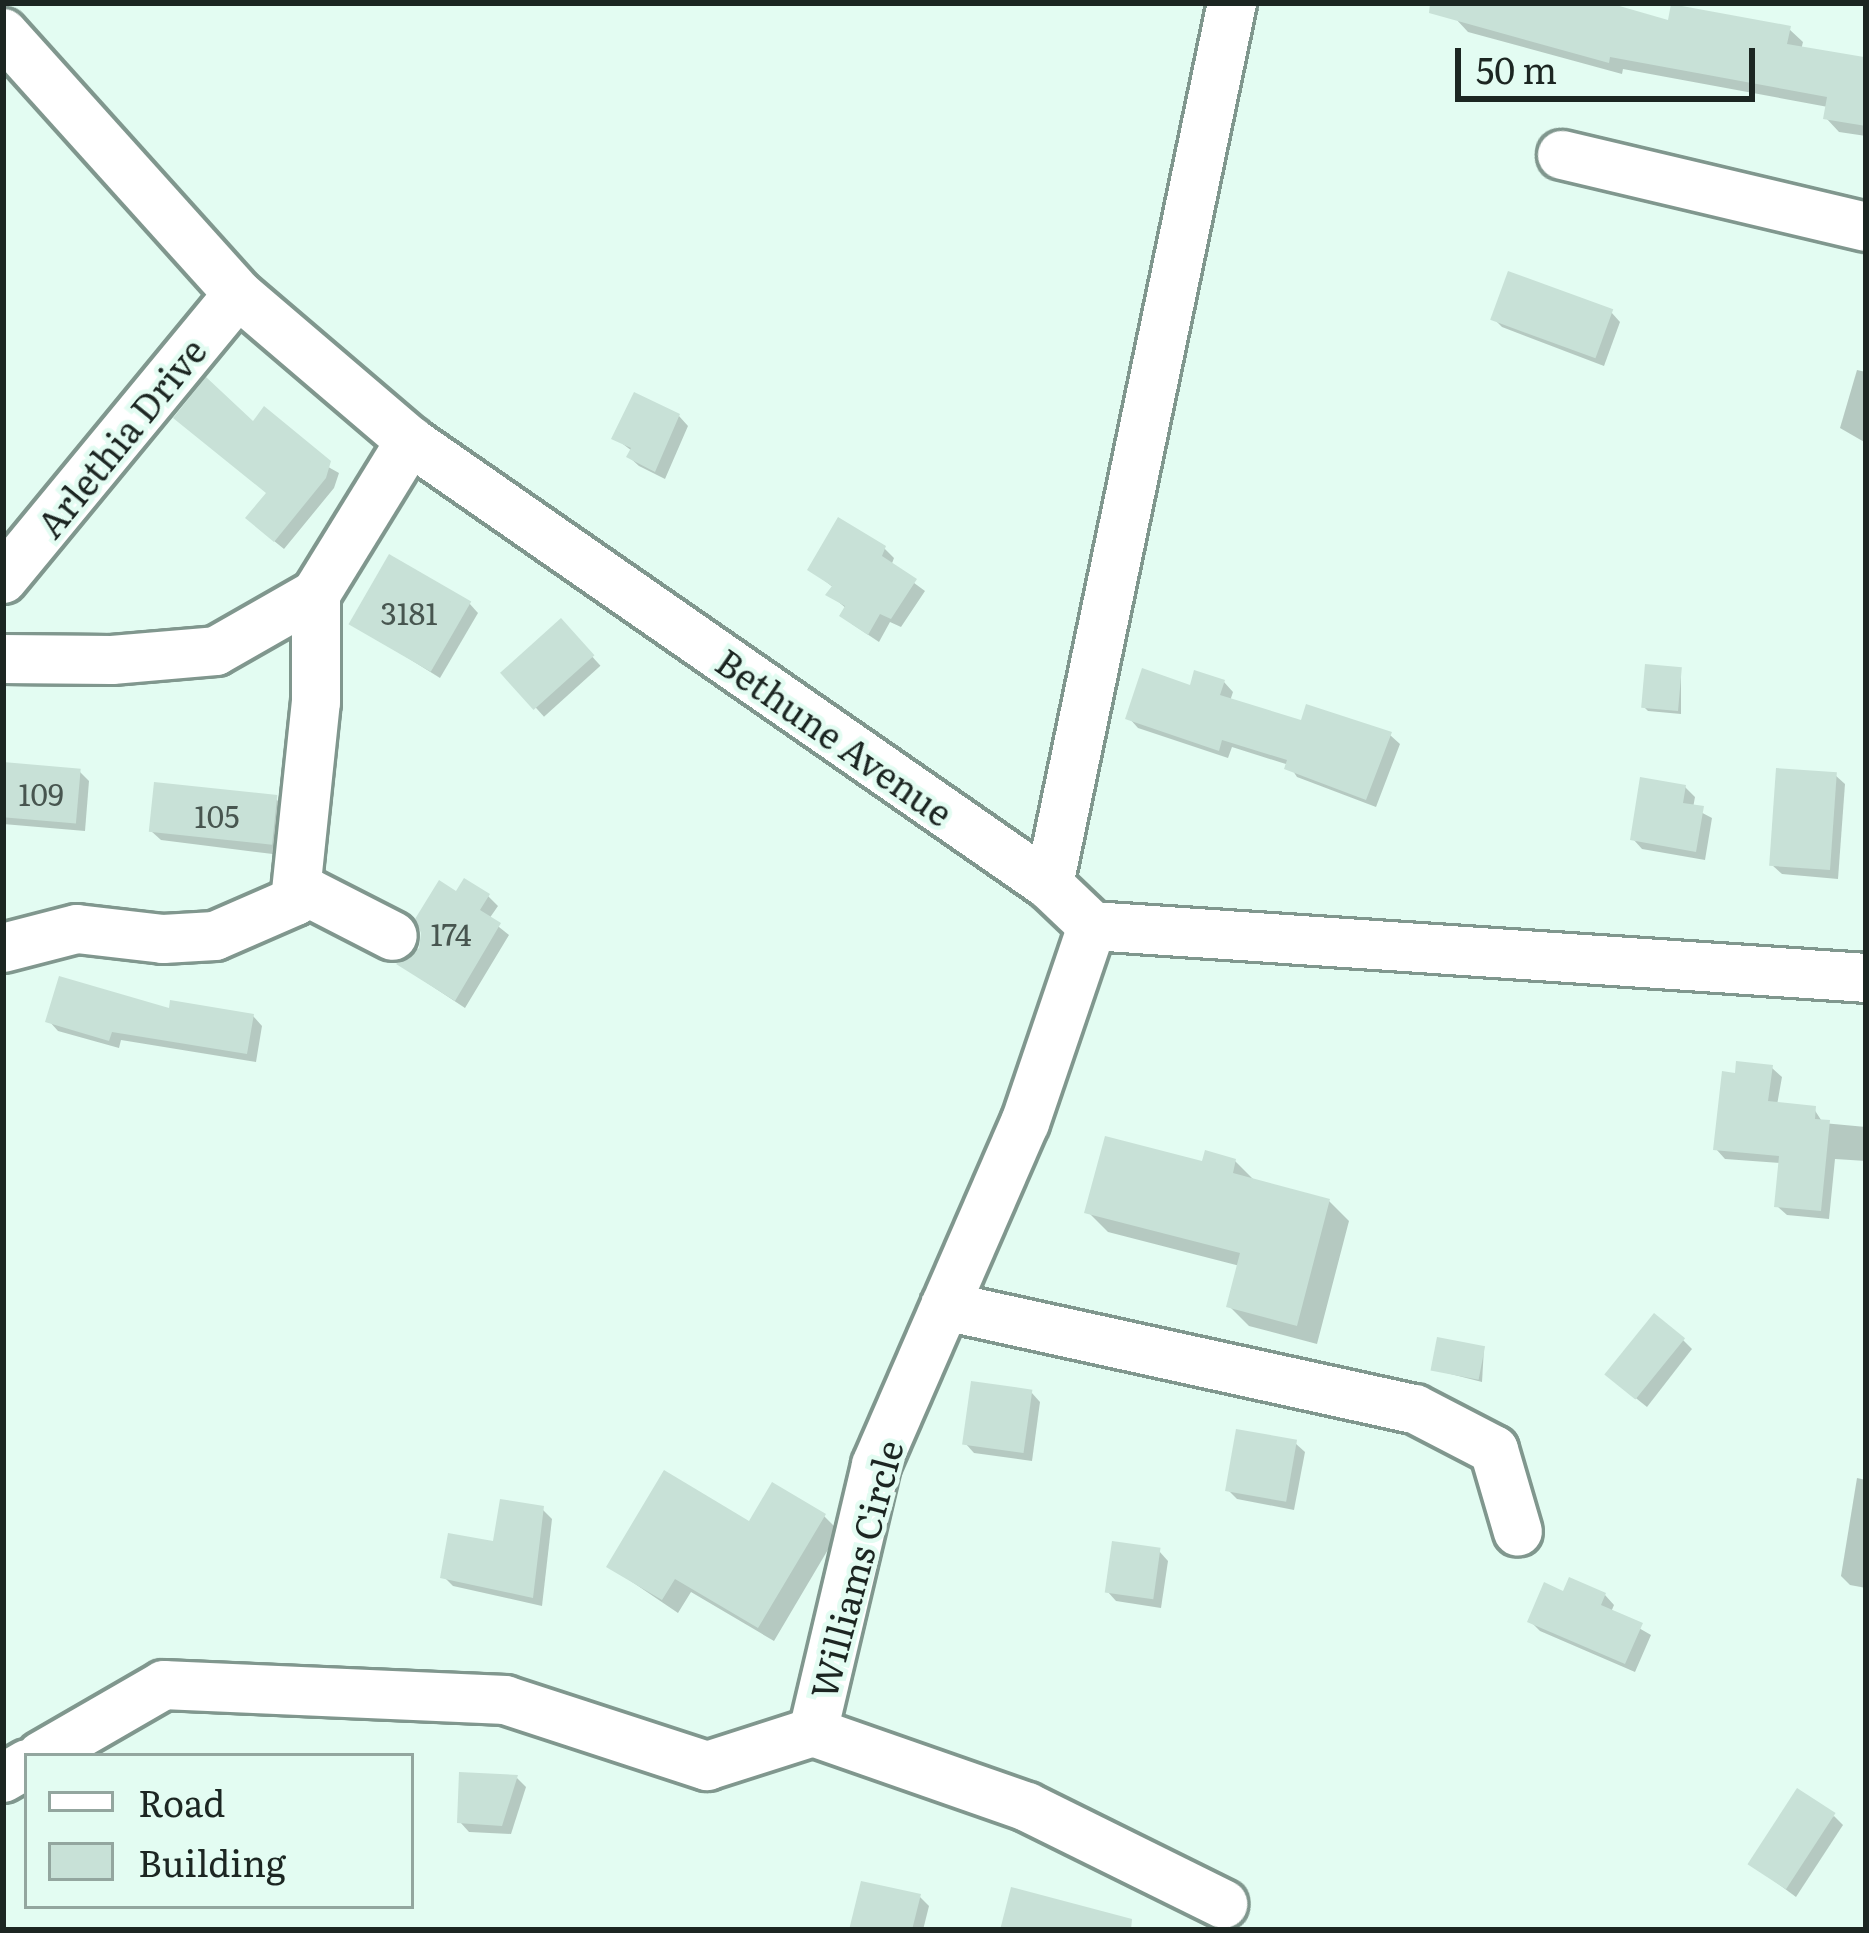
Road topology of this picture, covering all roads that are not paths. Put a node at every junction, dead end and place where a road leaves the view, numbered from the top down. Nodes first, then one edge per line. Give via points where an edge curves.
1 (1232, 3) edge
2 (3, 33) edge
3 (1562, 155) dead end
4 (1866, 226) edge
5 (238, 294) junction
6 (410, 441) junction
7 (3, 579) edge
8 (316, 594) junction
9 (3, 658) edge
10 (1049, 885) junction
11 (295, 901) junction
12 (1092, 926) junction
13 (393, 936) dead end
14 (3, 948) edge
15 (1866, 978) edge
16 (945, 1306) junction
17 (1517, 1532) dead end
18 (813, 1732) junction
19 (46, 1753) edge
20 (1223, 1904) dead end

1 - 10 street
2 - 5 street, Bethune Avenue
3 - 4 street
5 - 6 street, Bethune Avenue
5 - 7 street, Arlethia Drive
6 - 8 street
6 - 10 street, Bethune Avenue
8 - 9 street via 216,651
8 - 11 street via 316,702
10 - 12 street, Bethune Avenue
11 - 13 street via 309,892
11 - 14 street via 215,936 76,929
12 - 15 street
12 - 16 street, Williams Circle via 1024,1123
16 - 17 street via 1414,1409 1494,1450
16 - 18 street, Williams Circle via 876,1465
18 - 19 street, Williams Circle via 707,1766 505,1700 164,1685
18 - 20 street via 1027,1808

